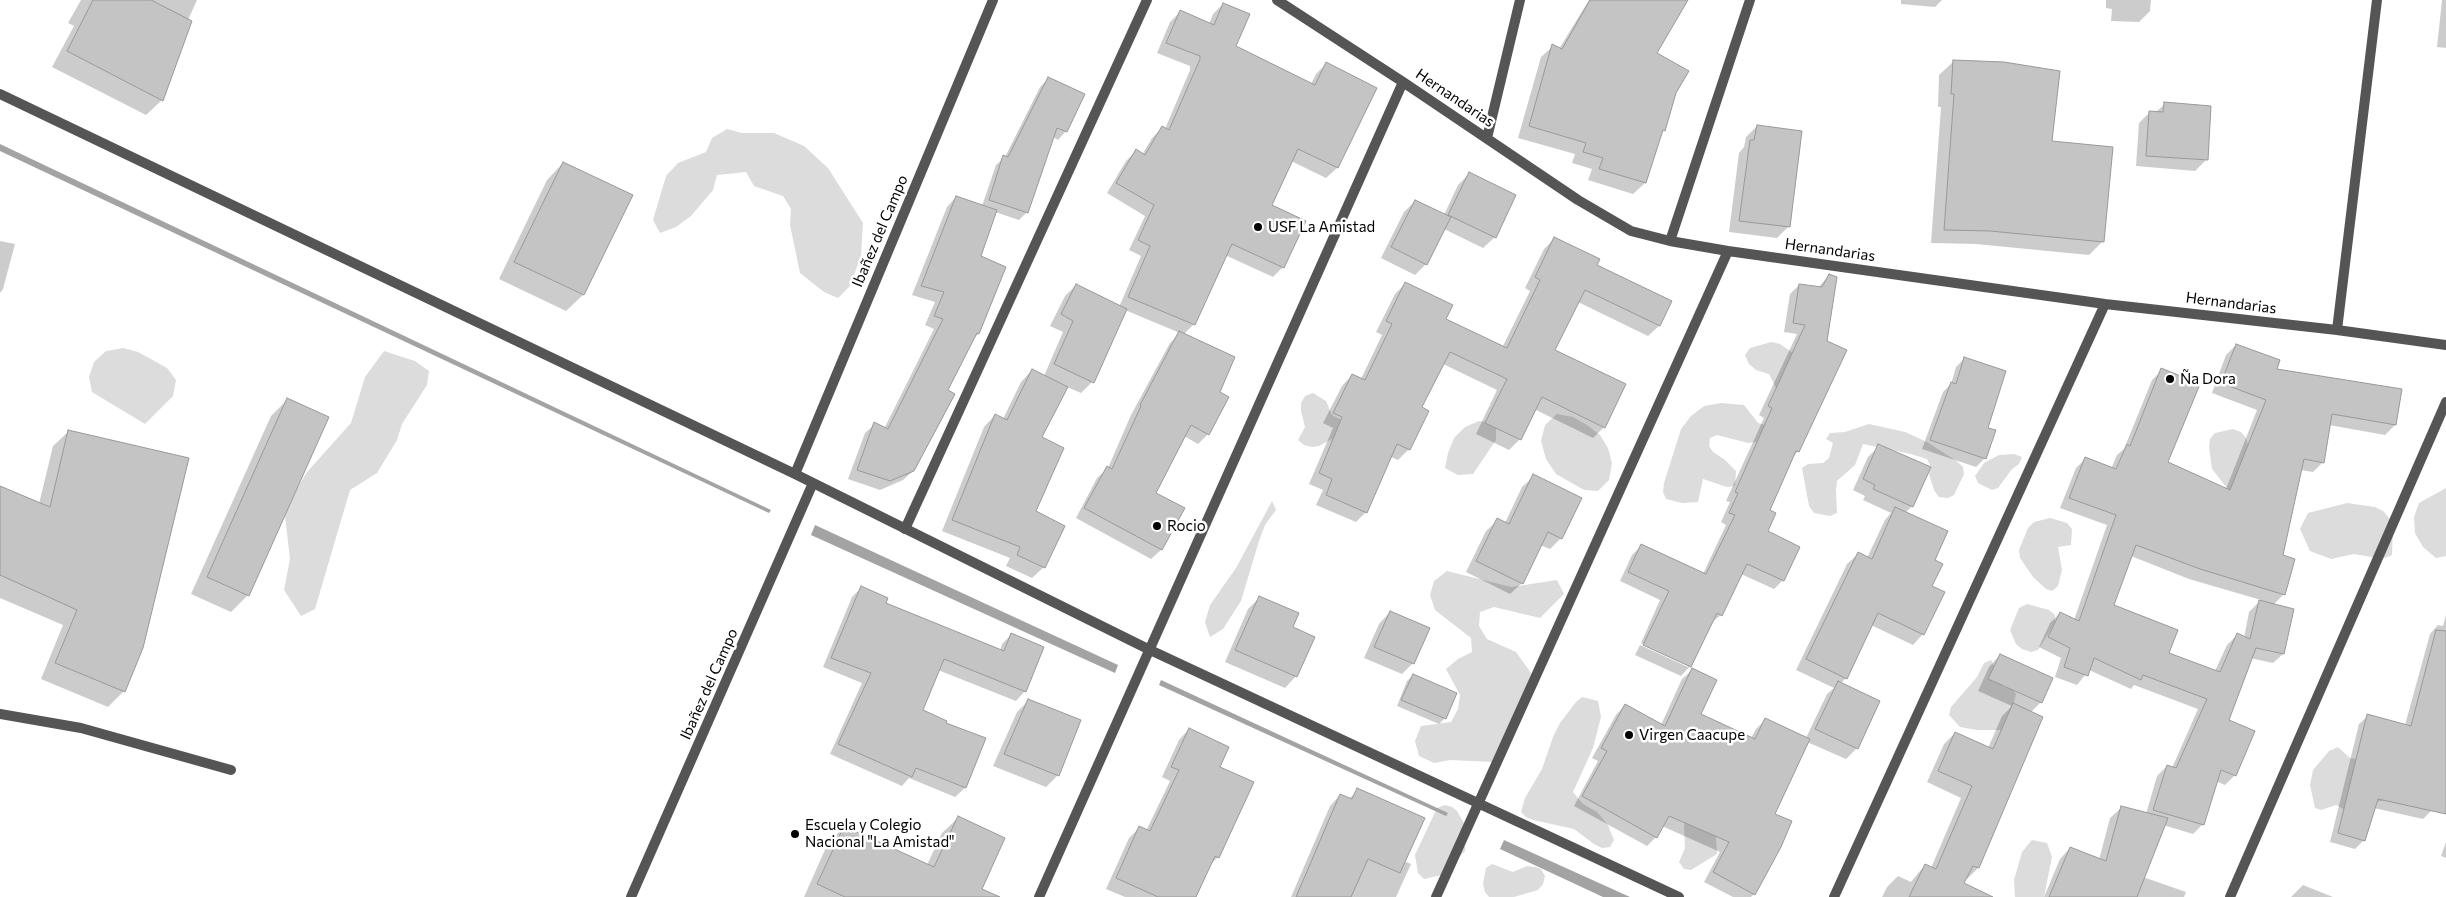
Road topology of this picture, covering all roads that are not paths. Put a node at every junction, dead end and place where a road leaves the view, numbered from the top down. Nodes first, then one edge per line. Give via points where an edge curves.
1 (993, 0) edge
2 (1147, 0) edge
3 (1277, 0) edge
4 (1520, 0) edge
5 (1750, 0) edge
6 (2377, 0) edge
7 (1403, 82) junction
8 (0, 94) edge
9 (1487, 138) junction
10 (1670, 241) junction
11 (1728, 251) junction
12 (2105, 304) junction
13 (2337, 330) junction
14 (2446, 345) edge
15 (2446, 402) edge
16 (795, 474) junction
17 (814, 483) junction
18 (905, 529) junction
19 (1148, 649) junction
20 (0, 714) edge
21 (231, 770) dead end
22 (1478, 802) junction
23 (631, 897) edge
24 (1039, 897) edge
25 (1436, 897) edge
26 (1679, 897) edge
27 (1834, 897) edge
28 (2230, 897) edge

1 - 16 street, Ibañez del Campo
2 - 18 street
3 - 7 street, Hernandarias
4 - 9 street
5 - 10 street
6 - 13 street
7 - 9 street, Hernandarias
7 - 19 street
8 - 16 street
9 - 10 street, Hernandarias via 1578,200 1631,231
10 - 11 street, Hernandarias
11 - 12 street, Hernandarias
11 - 22 street
12 - 13 street, Hernandarias
12 - 27 street
13 - 14 street, Hernandarias
15 - 28 street
16 - 17 street
17 - 18 street
17 - 23 street, Ibañez del Campo
18 - 19 street
19 - 22 street
19 - 24 street
20 - 21 street via 81,728
22 - 25 street
22 - 26 street

